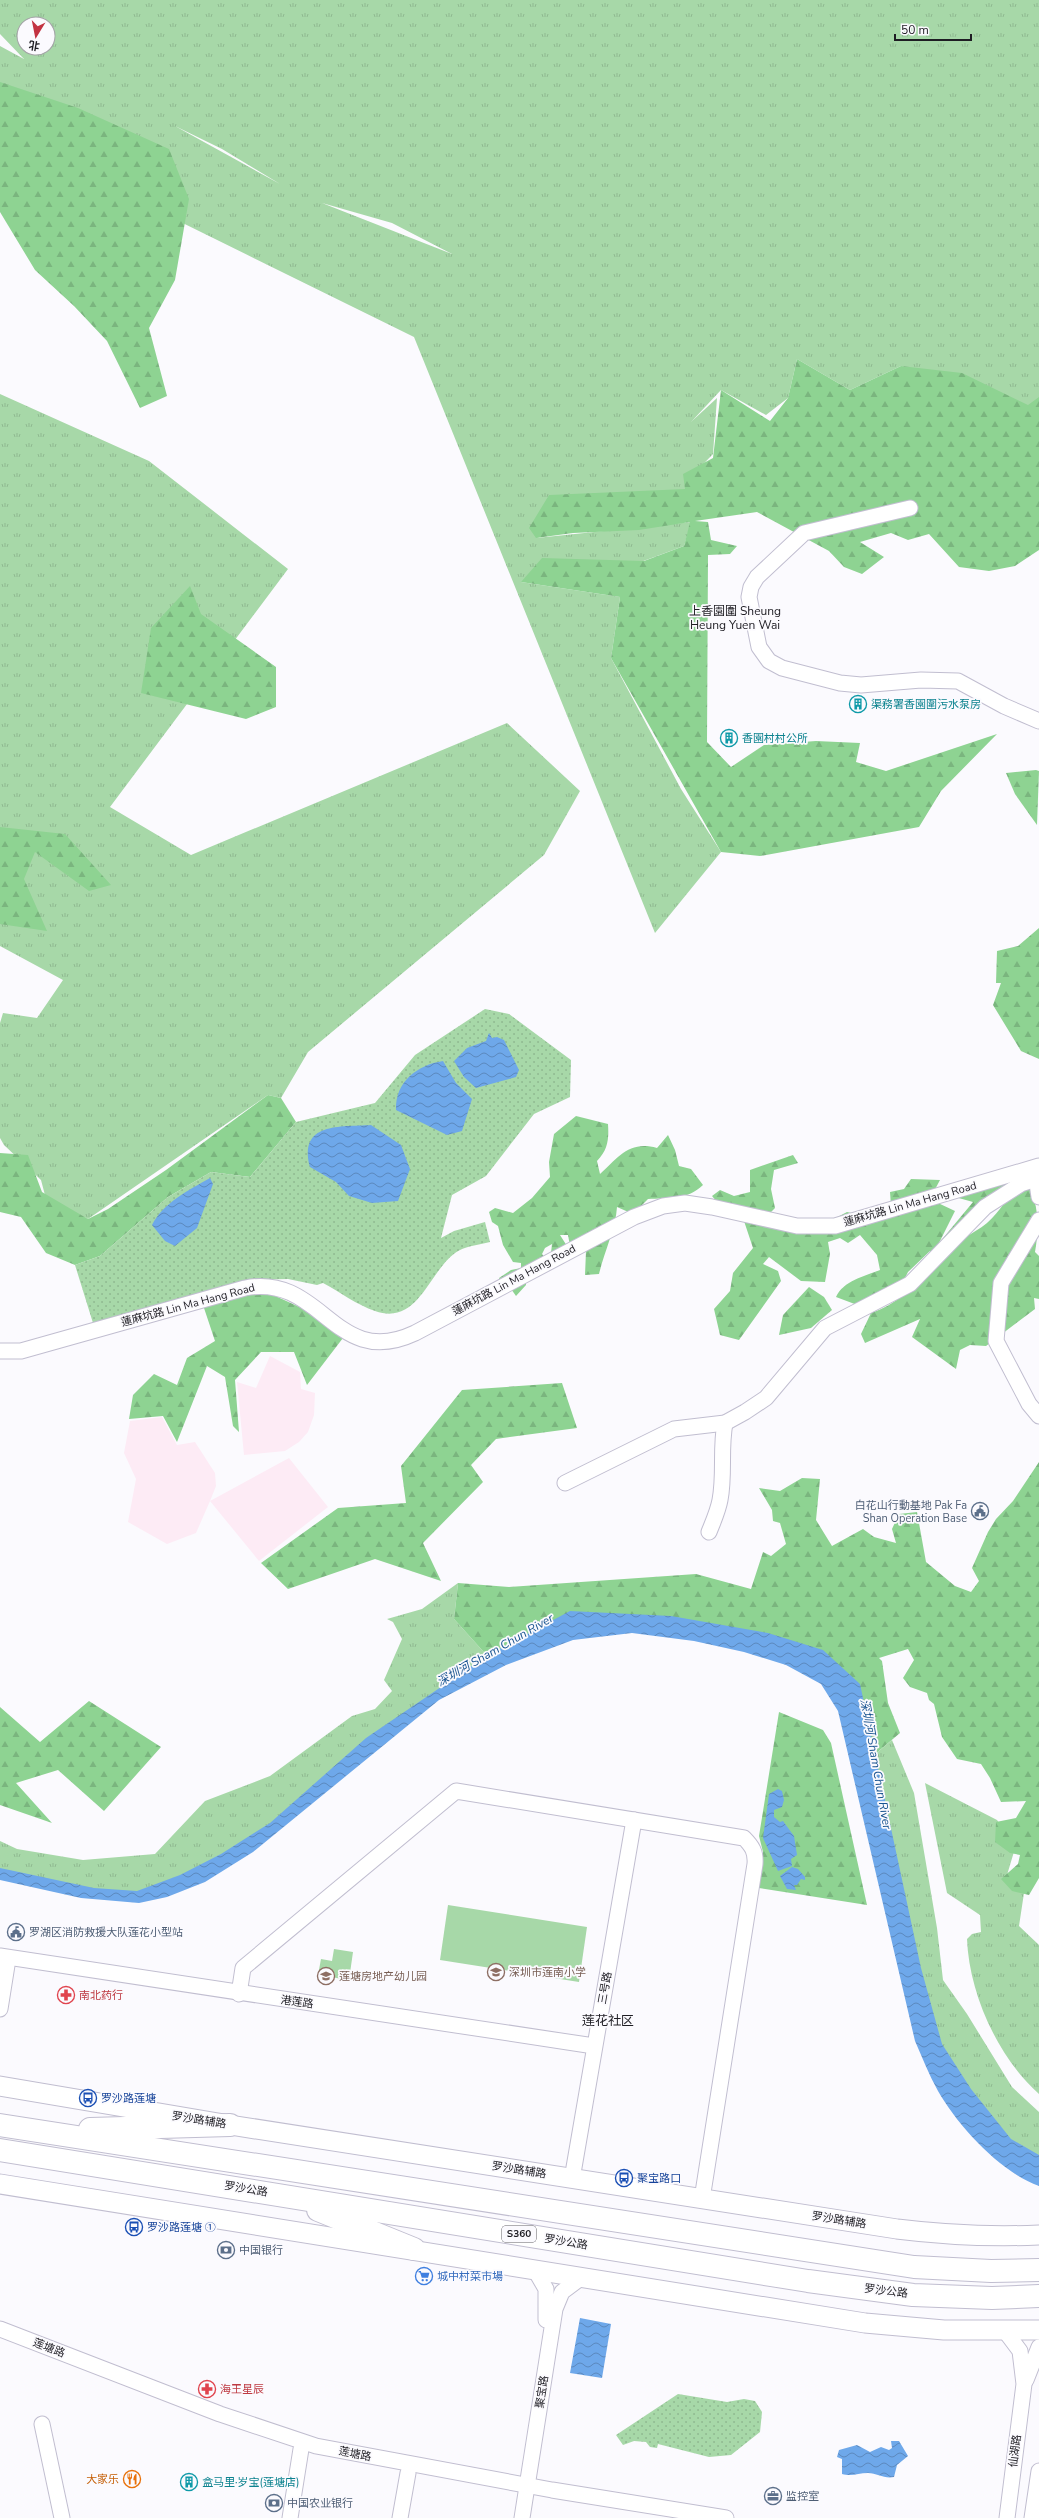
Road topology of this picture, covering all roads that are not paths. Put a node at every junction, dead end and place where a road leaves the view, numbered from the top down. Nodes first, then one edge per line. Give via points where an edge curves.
1 (910, 508) dead end
2 (1039, 721) edge
3 (1037, 1171) edge
4 (1039, 1197) edge
5 (1039, 1220) edge
6 (0, 1351) edge
7 (1039, 1416) edge
8 (725, 1423) junction
9 (565, 1483) dead end
10 (709, 1532) dead end
11 (634, 1820) junction
12 (4, 1958) edge
13 (239, 1994) junction
14 (0, 2009) edge
15 (594, 2046) junction
16 (2, 2084) edge
17 (0, 2125) edge
18 (230, 2125) junction
19 (34, 2130) junction
20 (0, 2150) edge
21 (572, 2179) junction
22 (0, 2184) edge
23 (280, 2195) junction
24 (702, 2199) junction
25 (1039, 2235) edge
26 (414, 2249) junction
27 (535, 2270) junction
28 (1039, 2270) edge
29 (582, 2277) junction
30 (1039, 2296) edge
31 (0, 2329) edge
32 (1039, 2330) edge
33 (1005, 2331) junction
34 (0, 2338) edge
35 (1039, 2347) edge
36 (1024, 2384) junction
37 (42, 2424) dead end
38 (301, 2449) junction
39 (1039, 2471) edge
40 (408, 2473) junction
41 (522, 2489) junction
42 (1037, 2496) edge
43 (62, 2518) edge
44 (290, 2518) edge
45 (400, 2518) edge
46 (513, 2518) edge
47 (522, 2518) edge
48 (678, 2518) edge
49 (726, 2518) edge
50 (1007, 2518) edge
51 (1032, 2518) edge

1 - 2 street via 804,533 751,586 749,597 759,648 769,661 782,668 846,684 958,681 1004,706
3 - 4 street
3 - 6 street, 蓮麻坑路 Lin Ma Hang Road via 835,1226 797,1226 692,1204 656,1208 634,1216 415,1333 392,1342 374,1342 353,1336 297,1295 282,1288 264,1286 245,1288 21,1351
3 - 8 street via 985,1207 910,1284 825,1328 766,1398
5 - 7 street via 1001,1283 996,1341 1029,1404
8 - 9 street via 674,1429
8 - 10 street via 720,1501
11 - 13 street via 456,1791 243,1968
11 - 15 street, 三号路
11 - 24 street via 744,1838 752,1845 756,1854
12 - 13 street, 港莲路
12 - 14 street
13 - 15 street, 港莲路
15 - 21 street, 三号路
16 - 18 main road, 罗沙路辅路
17 - 19 highway
18 - 19 highway
18 - 21 main road, 罗沙路辅路
19 - 28 highway via 914,2266 991,2271
20 - 23 highway, 罗沙公路 / S360
21 - 24 main road, 罗沙路辅路
22 - 26 main road
23 - 26 highway
23 - 30 highway, 罗沙公路 / S360 via 808,2282 913,2295 992,2298
24 - 25 main road, 罗沙路辅路 via 944,2235
26 - 27 main road
27 - 29 main road
27 - 41 street, 聚宝路 via 546,2289 547,2311
29 - 33 main road via 891,2326
29 - 41 street, 聚宝路 via 562,2292 555,2309
31 - 41 street, 莲塘路 via 220,2414 302,2442 339,2452
32 - 33 main road
33 - 36 street via 1020,2351
34 - 38 street, 莲塘路 via 131,2389
35 - 36 street
36 - 50 street, 仙湖路
37 - 43 street
38 - 40 street, 莲塘路 via 344,2461
38 - 44 street
39 - 42 street
40 - 41 street, 莲塘路
40 - 45 street
41 - 46 street, 聚宝路
41 - 47 street, 聚宝路
41 - 48 street, 莲塘路
41 - 49 street, 莲塘路
42 - 51 street

